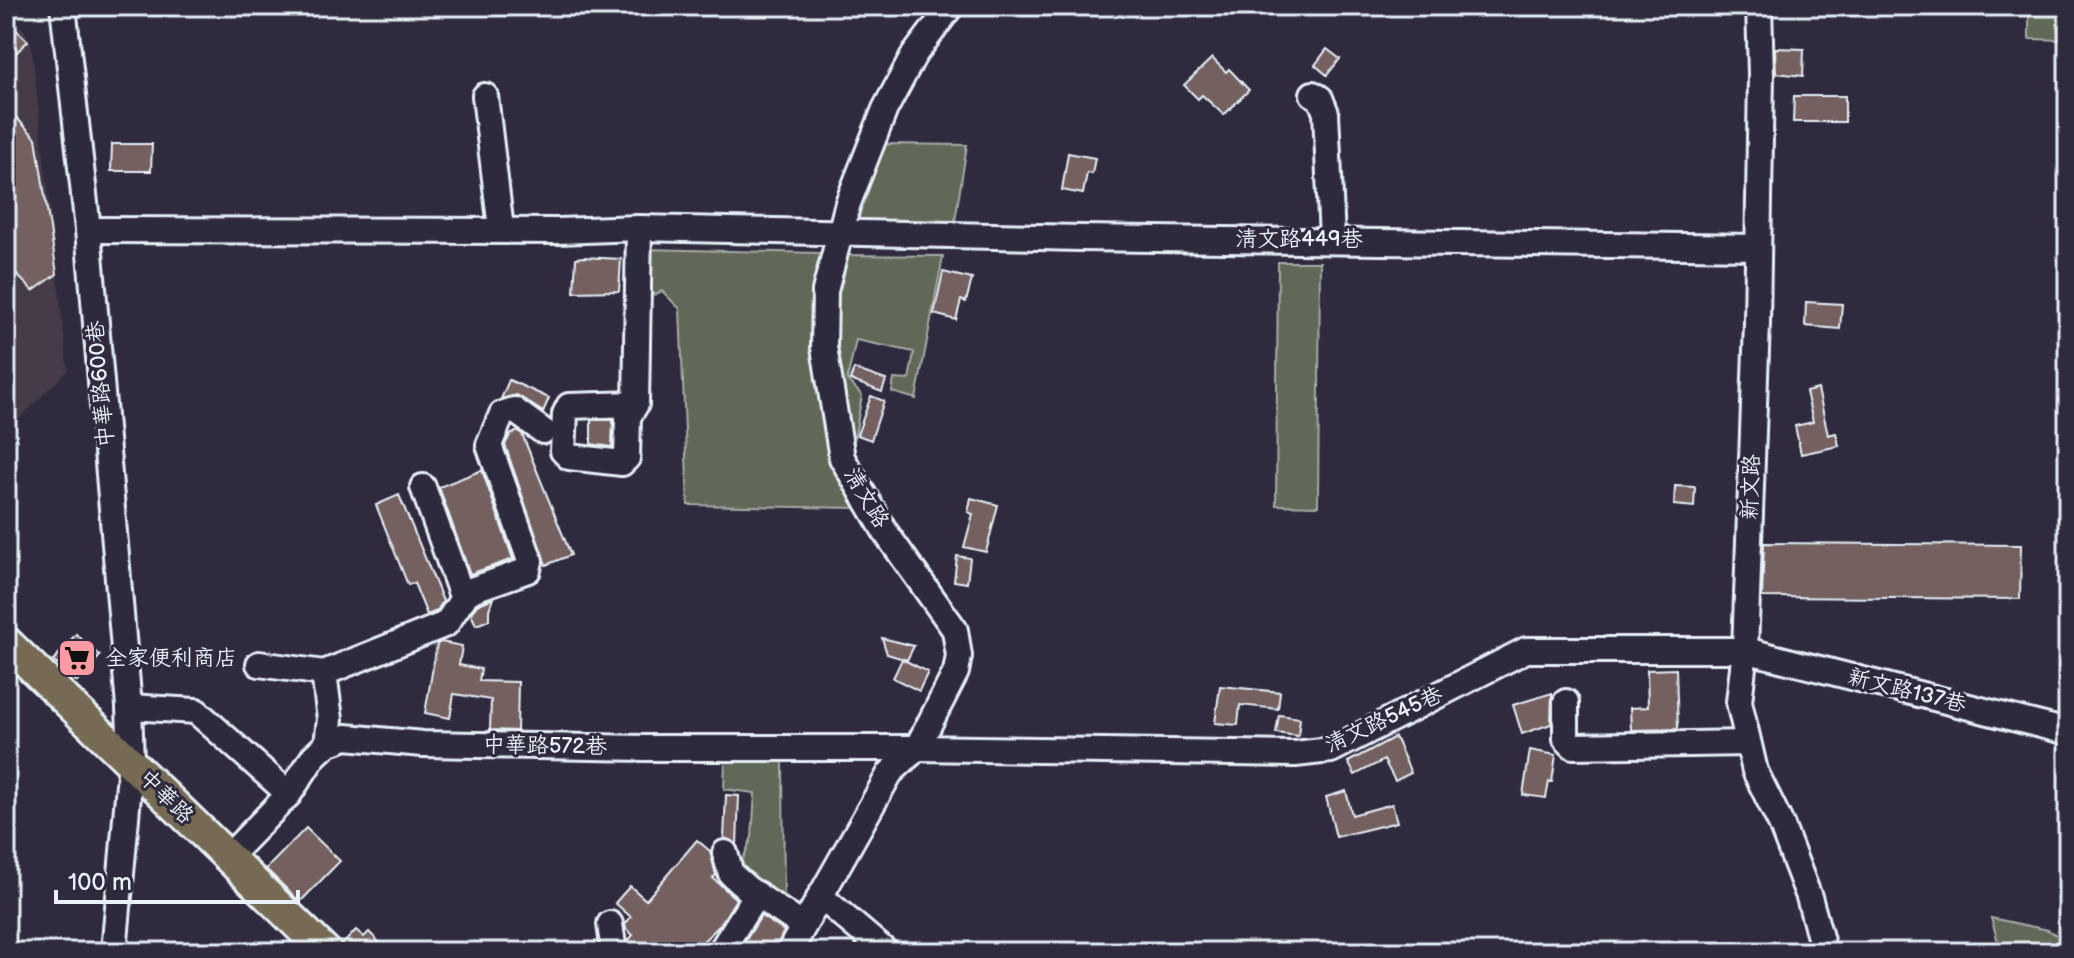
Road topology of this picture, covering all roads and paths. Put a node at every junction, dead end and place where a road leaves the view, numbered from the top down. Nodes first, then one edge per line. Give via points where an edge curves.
1 (63, 6) edge
2 (951, 6) edge
3 (1759, 6) edge
4 (1313, 94) dead end
5 (485, 96) dead end
6 (639, 228) junction
7 (501, 229) junction
8 (88, 230) junction
9 (839, 232) junction
10 (1332, 239) junction
11 (1758, 247) junction
12 (636, 404) dead end
13 (543, 431) dead end
14 (423, 487) dead end
15 (463, 599) junction
16 (6, 642) edge
17 (1745, 650) junction
18 (259, 664) dead end
19 (324, 673) junction
20 (1566, 702) dead end
21 (129, 707) junction
22 (2068, 732) edge
23 (1748, 743) junction
24 (327, 744) junction
25 (917, 748) junction
26 (131, 762) junction
27 (289, 794) junction
28 (725, 853) dead end
29 (227, 858) junction
30 (757, 894) junction
31 (820, 896) junction
32 (610, 924) dead end
33 (803, 926) junction
34 (718, 951) edge
35 (114, 952) edge
36 (326, 952) edge
37 (614, 952) edge
38 (789, 952) edge
39 (886, 952) edge
40 (1824, 952) edge

1 - 8 street, 中華路600巷
2 - 9 street, 清文路 via 914,55 885,109
3 - 11 street, 新文路
4 - 10 street via 1326,113
5 - 7 street
6 - 7 street, 清文路449巷
6 - 9 street, 清文路449巷
6 - 12 street
7 - 8 street, 清文路449巷
8 - 21 street, 中華路600巷
9 - 10 street, 清文路449巷
9 - 25 street, 清文路 via 825,291 824,347 842,458 886,533 955,630 959,656
10 - 11 street, 清文路449巷
11 - 17 street, 新文路
13 - 15 street via 514,410 502,414 489,445 530,561 528,570 474,589
14 - 15 street
15 - 19 street via 446,624
16 - 26 main road, 中華路
17 - 22 street, 新文路137巷
17 - 23 street, 新文路 via 1739,702
17 - 25 street, 清文路545巷 via 1526,650 1331,750 1295,754
18 - 19 street
19 - 24 street via 330,719
20 - 23 street via 1566,739 1573,746
21 - 26 street, 中華路600巷
21 - 27 street via 196,711
23 - 40 street, 新文路 via 1809,897
24 - 25 street, 中華路572巷 via 346,737 661,749
24 - 27 street
25 - 31 street, 清文路 via 890,773
26 - 29 main road, 中華路
26 - 35 street, 中華路600巷
27 - 29 street
28 - 30 street via 731,874
29 - 36 main road, 中華路
30 - 33 street
30 - 34 street
31 - 33 street, 清文路
31 - 39 street
32 - 37 street
33 - 38 street, 清文路

